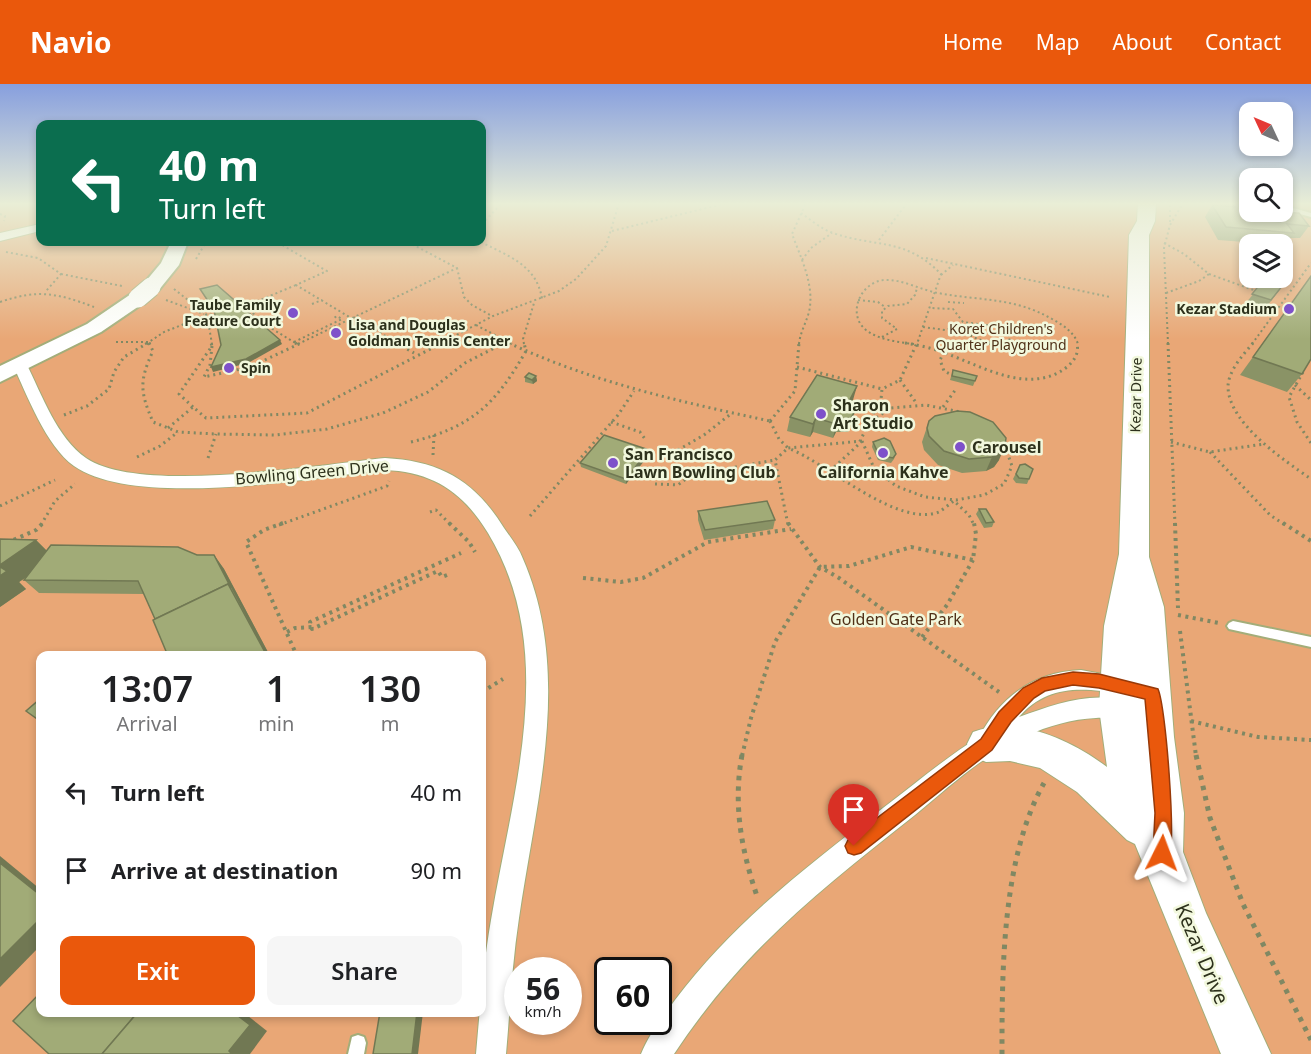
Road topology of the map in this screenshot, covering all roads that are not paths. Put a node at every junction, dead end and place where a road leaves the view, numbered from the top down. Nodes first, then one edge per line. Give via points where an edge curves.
1 (177, 248) edge
2 (1150, 248) edge
3 (20, 365) junction
4 (0, 375) edge
5 (1233, 626) road end
6 (1311, 642) edge
7 (1146, 705) junction
8 (987, 744) junction
9 (1162, 853) junction
10 (491, 1054) edge
11 (656, 1054) edge
12 (1245, 1054) edge

1 - 3 street via 170,265 150,292 76,338
2 - 7 main road, Kezar Drive via 1134,554 1148,607
3 - 4 street
3 - 10 street, Bowling Green Drive via 64,445 81,463 102,474 158,482 411,465 448,478 492,521 510,553 530,609 537,693 532,759 505,921
5 - 6 lane
7 - 8 street via 1078,710 1022,726
7 - 8 street via 1073,678 1059,680 1042,685 1016,704
7 - 9 main road, Kezar Drive via 1164,813
8 - 9 main road via 1018,744 1065,761 1113,798
8 - 11 street via 835,861 766,920 699,993
9 - 12 main road, Kezar Drive

